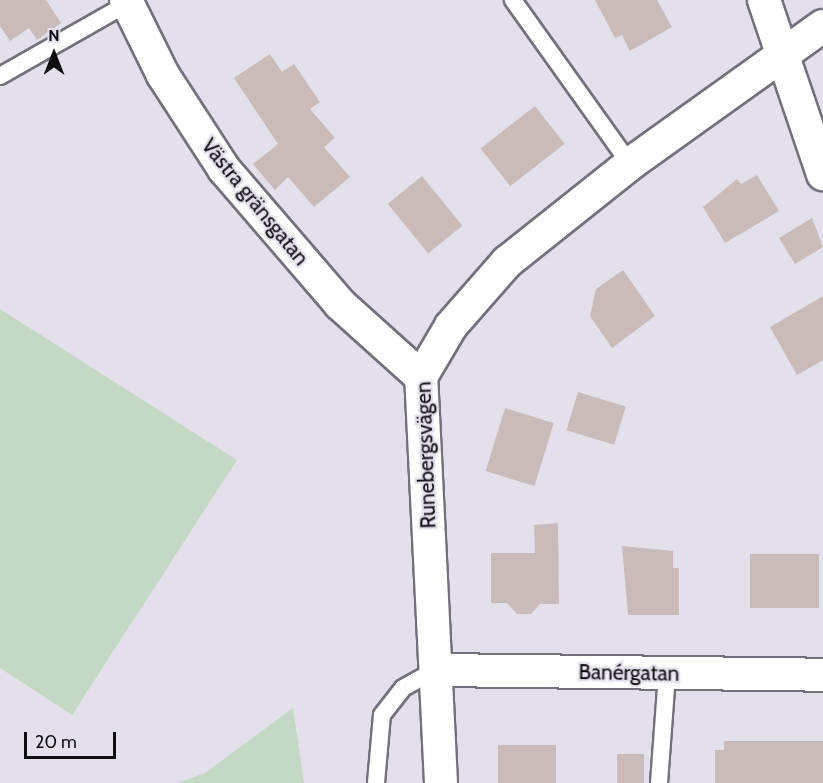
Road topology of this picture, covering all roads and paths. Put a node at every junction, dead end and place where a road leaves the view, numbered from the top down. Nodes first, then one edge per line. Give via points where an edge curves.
1 (513, 0) edge
2 (764, 0) edge
3 (127, 2) edge
4 (823, 26) edge
5 (783, 57) junction
6 (0, 76) edge
7 (630, 164) junction
8 (823, 174) edge
9 (421, 377) junction
10 (436, 670) junction
11 (667, 674) junction
12 (823, 675) edge
13 (376, 783) edge
14 (441, 783) edge
15 (659, 783) edge

1 - 7 lane
2 - 5 street
3 - 6 lane
3 - 9 street, Västra gränsgatan via 184,110 224,169 340,304
4 - 5 street, Runebergsvägen
5 - 7 street, Runebergsvägen
5 - 8 street
7 - 9 street, Runebergsvägen via 507,262 451,326
9 - 10 street, Runebergsvägen
10 - 11 street, Banérgatan
10 - 13 lane via 403,688 382,715
10 - 14 street, Runebergsvägen
11 - 12 street, Banérgatan
11 - 15 lane

